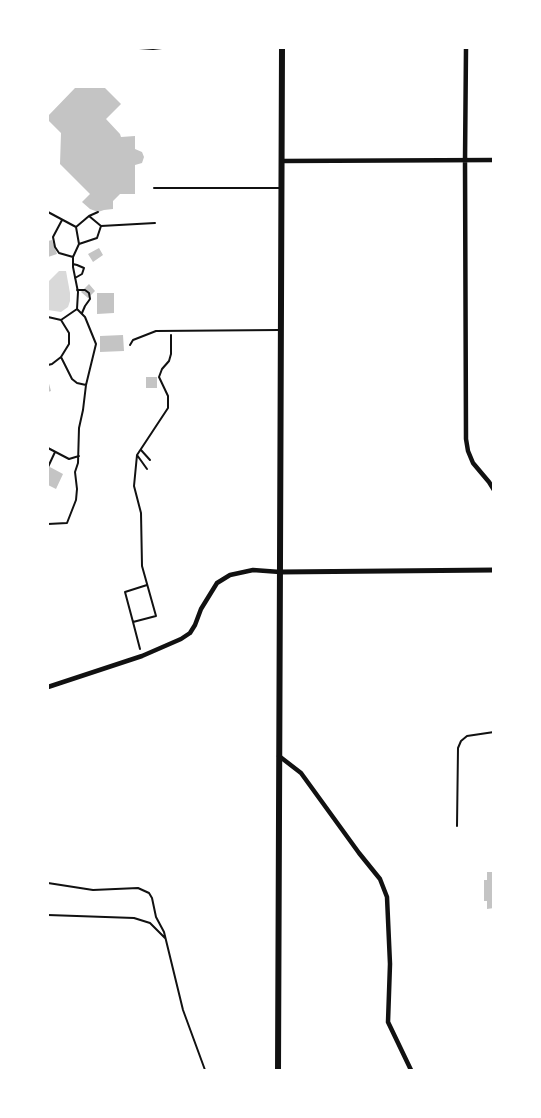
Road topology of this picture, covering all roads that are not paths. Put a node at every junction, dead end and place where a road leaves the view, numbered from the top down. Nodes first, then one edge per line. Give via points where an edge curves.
1 (139, 48) edge
2 (162, 48) edge
3 (282, 48) edge
4 (466, 48) edge
5 (465, 160) junction
6 (494, 160) edge
7 (282, 161) junction
8 (154, 188) dead end
9 (282, 188) junction
10 (281, 330) junction
11 (130, 345) dead end
12 (494, 490) edge
13 (494, 570) edge
14 (280, 572) junction
15 (48, 688) edge
16 (494, 732) edge
17 (279, 756) junction
18 (457, 826) dead end
19 (48, 883) edge
20 (48, 914) edge
21 (165, 938) junction
22 (205, 1070) edge
23 (278, 1070) edge
24 (411, 1070) edge

1 - 2 lane
3 - 7 main road
4 - 5 street
5 - 6 street
5 - 7 street
5 - 12 street via 466,439 473,463
7 - 9 main road
8 - 9 lane
9 - 10 main road
10 - 11 lane via 156,330 133,340
10 - 14 main road
13 - 14 street
14 - 15 street via 253,570 230,575 218,583 190,633 181,639
14 - 17 main road
16 - 18 lane via 467,736 458,748
17 - 23 main road
17 - 24 street via 301,773 380,879 387,897 388,1022
19 - 21 lane via 93,890 144,890 152,898
20 - 21 lane via 134,918 150,924
21 - 22 lane via 187,1023

